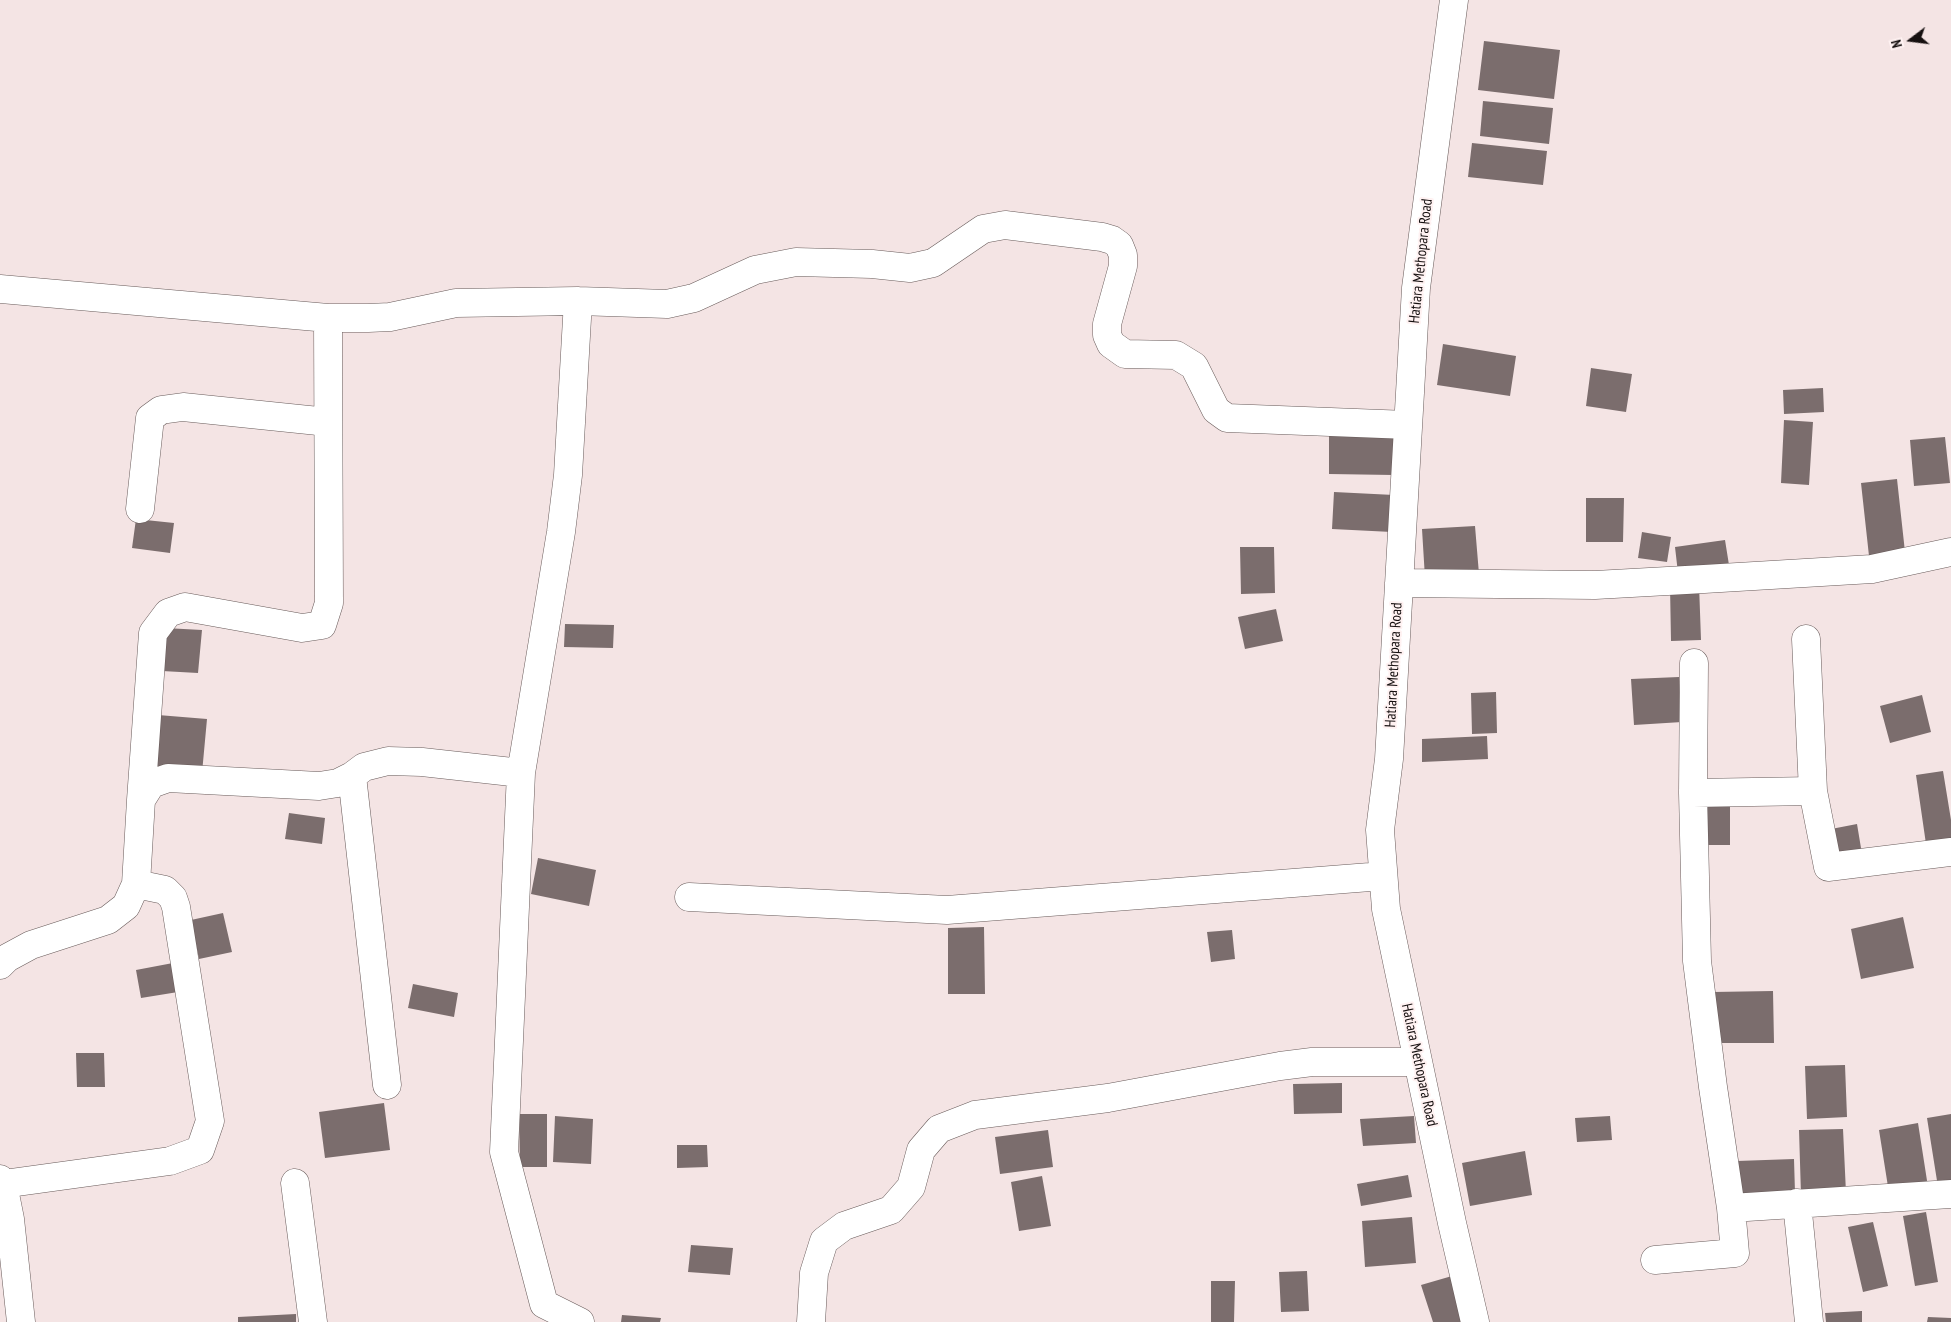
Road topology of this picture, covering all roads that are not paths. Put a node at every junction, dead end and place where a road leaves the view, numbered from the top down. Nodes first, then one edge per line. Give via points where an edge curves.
1 (1454, 0) edge
2 (0, 289) edge
3 (578, 301) junction
4 (328, 318) junction
5 (328, 422) junction
6 (1408, 425) junction
7 (140, 509) dead end
8 (1951, 552) edge
9 (1399, 583) junction
10 (1806, 639) dead end
11 (1694, 664) dead end
12 (521, 773) junction
13 (352, 776) junction
14 (1813, 791) junction
15 (1693, 793) junction
16 (141, 800) junction
17 (1951, 852) edge
18 (1384, 876) junction
19 (136, 884) junction
20 (689, 898) dead end
21 (0, 965) edge
22 (1418, 1062) junction
23 (387, 1085) dead end
24 (1, 1182) edge
25 (295, 1183) dead end
26 (1951, 1194) edge
27 (1797, 1203) junction
28 (1731, 1208) junction
29 (1655, 1260) dead end
30 (22, 1322) edge
31 (313, 1322) edge
32 (580, 1322) edge
33 (811, 1322) edge
34 (1475, 1322) edge
35 (1809, 1322) edge

1 - 6 street, Hatiara Methopara Road via 1416,288
2 - 4 street
3 - 4 street via 456,303 390,317
3 - 6 street via 667,304 694,298 755,270 796,262 910,268 933,263 984,229 1005,225 1102,237 1119,245 1123,255 1108,324 1110,344 1125,354 1176,355 1194,366 1216,410 1227,418
3 - 12 street via 568,475
4 - 5 street
5 - 7 street via 183,407 161,410 150,418
5 - 16 street via 329,603 322,625 302,628 185,607 168,613 153,633
6 - 9 street, Hatiara Methopara Road
8 - 9 street via 1872,569 1694,580 1595,585
9 - 18 street, Hatiara Methopara Road via 1388,759 1380,830
10 - 14 street
11 - 15 street
12 - 13 street via 388,761 364,767
12 - 32 street via 504,1152 544,1304
13 - 16 street via 338,783 319,786 168,778 151,784
13 - 23 street
14 - 15 street
14 - 17 street via 1828,867
15 - 28 street via 1697,961
16 - 19 street
18 - 20 street via 947,910
18 - 22 street, Hatiara Methopara Road via 1386,909
19 - 21 street via 126,906 108,920 31,945
19 - 24 street via 165,890 176,907 210,1121 200,1150 170,1161
22 - 33 street via 1312,1062 1280,1066 1108,1098 974,1115 939,1129 921,1150 911,1187 891,1210 844,1226 824,1241 814,1273
22 - 34 street, Hatiara Methopara Road
24 - 30 street via 10,1220
25 - 31 street
26 - 27 street
27 - 28 street
27 - 35 street
28 - 29 street via 1735,1253

